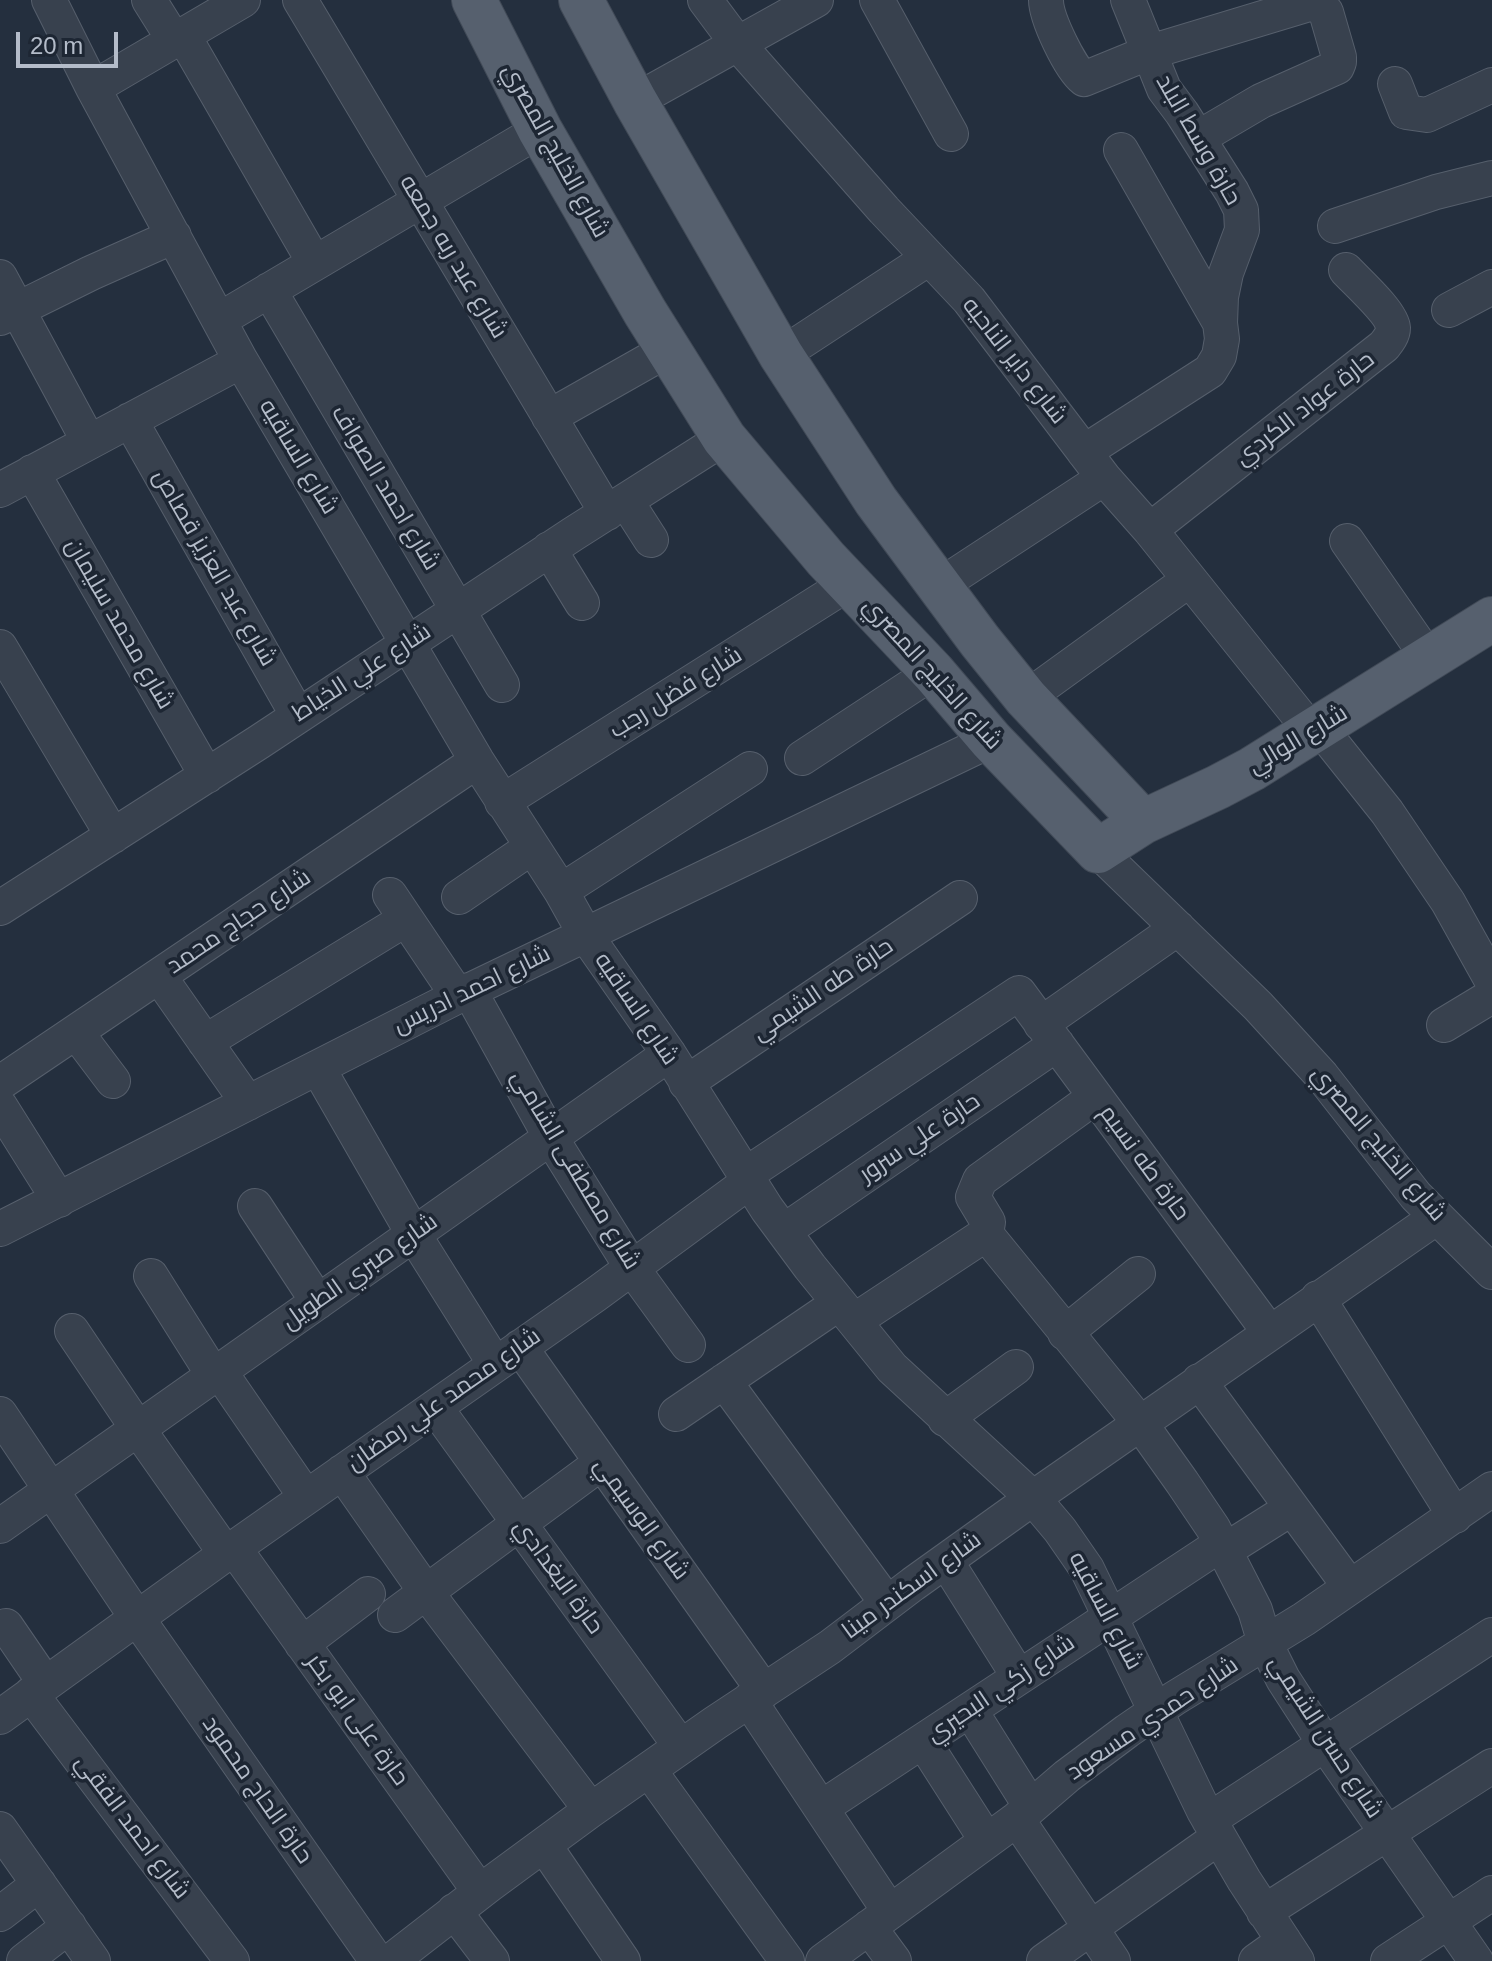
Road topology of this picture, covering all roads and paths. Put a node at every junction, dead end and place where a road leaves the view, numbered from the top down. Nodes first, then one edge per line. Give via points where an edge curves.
1 (49, 0) edge
2 (149, 0) edge
3 (243, 0) edge
4 (300, 0) edge
5 (474, 0) edge
6 (581, 0) edge
7 (705, 0) edge
8 (816, 0) edge
9 (877, 0) edge
10 (1046, 0) edge
11 (1128, 0) edge
12 (178, 38) junction
13 (737, 43) junction
14 (1150, 52) junction
15 (1395, 84) dead end
16 (1492, 85) edge
17 (93, 88) junction
18 (635, 101) junction
19 (540, 130) junction
20 (951, 134) dead end
21 (1198, 138) junction
22 (1121, 150) dead end
23 (1492, 178) edge
24 (419, 202) junction
25 (1335, 226) dead end
26 (174, 236) junction
27 (929, 258) junction
28 (314, 262) junction
29 (1346, 270) dead end
30 (0, 277) edge
31 (1492, 287) edge
32 (269, 290) junction
33 (1449, 310) dead end
34 (9, 314) edge
35 (219, 320) junction
36 (1220, 323) junction
37 (669, 349) junction
38 (781, 355) junction
39 (241, 361) junction
40 (549, 417) junction
41 (130, 420) junction
42 (724, 438) junction
43 (89, 442) junction
44 (1094, 465) junction
45 (32, 472) junction
46 (0, 490) edge
47 (616, 507) junction
48 (1150, 530) junction
49 (651, 540) dead end
50 (1347, 541) dead end
51 (549, 549) junction
52 (1189, 580) junction
53 (849, 583) junction
54 (939, 586) junction
55 (582, 603) dead end
56 (458, 610) junction
57 (1492, 619) edge
58 (408, 643) junction
59 (0, 647) edge
60 (1429, 659) junction
61 (933, 672) junction
62 (502, 685) dead end
63 (1026, 698) junction
64 (298, 716) junction
65 (1316, 730) junction
66 (991, 740) junction
67 (802, 758) dead end
68 (477, 761) junction
69 (750, 769) dead end
70 (207, 776) junction
71 (502, 802) junction
72 (1143, 822) junction
73 (113, 836) junction
74 (532, 847) junction
75 (1098, 851) junction
76 (561, 891) junction
77 (4, 896) edge
78 (459, 897) dead end
79 (960, 898) dead end
80 (1178, 928) junction
81 (585, 934) junction
82 (159, 976) junction
83 (1492, 981) edge
84 (464, 993) junction
85 (1019, 993) joint
86 (1492, 996) edge
87 (1444, 1025) dead end
88 (76, 1032) junction
89 (1049, 1034) junction
90 (205, 1042) junction
91 (318, 1068) junction
92 (677, 1069) junction
93 (113, 1081) dead end
94 (0, 1083) edge
95 (1095, 1097) junction
96 (248, 1103) junction
97 (0, 1106) edge
98 (551, 1138) junction
99 (748, 1178) junction
100 (59, 1200) junction
101 (255, 1206) dead end
102 (1437, 1217) junction
103 (0, 1229) edge
104 (784, 1231) junction
105 (986, 1234) junction
106 (414, 1235) junction
107 (632, 1268) junction
108 (1492, 1272) edge
109 (1138, 1274) dead end
110 (151, 1276) dead end
111 (1318, 1298) junction
112 (318, 1302) junction
113 (847, 1312) junction
114 (72, 1331) dead end
115 (1065, 1333) junction
116 (1270, 1333) junction
117 (688, 1345) dead end
118 (508, 1356) junction
119 (1016, 1367) dead end
120 (217, 1374) junction
121 (724, 1381) junction
122 (1199, 1381) junction
123 (435, 1407) junction
124 (676, 1414) dead end
125 (1, 1419) edge
126 (945, 1419) junction
127 (1140, 1423) junction
128 (138, 1429) junction
129 (601, 1463) junction
130 (342, 1472) junction
131 (1492, 1489) edge
132 (52, 1490) junction
133 (306, 1497) junction
134 (1033, 1498) junction
135 (1292, 1508) junction
136 (1455, 1516) junction
137 (519, 1523) junction
138 (0, 1526) edge
139 (1222, 1548) junction
140 (230, 1551) junction
141 (946, 1561) junction
142 (1350, 1587) junction
143 (426, 1592) junction
144 (368, 1594) dead end
145 (887, 1603) junction
146 (395, 1615) dead end
147 (1110, 1616) junction
148 (137, 1618) junction
149 (6, 1626) dead end
150 (1492, 1635) edge
151 (1265, 1643) junction
152 (302, 1644) junction
153 (1019, 1677) junction
154 (38, 1688) junction
155 (757, 1695) junction
156 (970, 1710) junction
157 (1157, 1711) junction
158 (0, 1717) edge
159 (923, 1741) junction
160 (1325, 1744) junction
161 (681, 1747) junction
162 (1492, 1766) edge
163 (649, 1770) junction
164 (821, 1808) junction
165 (591, 1810) junction
166 (1024, 1813) junction
167 (1214, 1828) junction
168 (0, 1829) edge
169 (1388, 1833) junction
170 (987, 1841) junction
171 (544, 1845) junction
172 (39, 1884) junction
173 (1492, 1893) edge
174 (467, 1901) junction
175 (1264, 1912) junction
176 (0, 1914) edge
177 (880, 1919) junction
178 (1449, 1921) junction
179 (69, 1926) junction
180 (1090, 1928) junction
181 (1291, 1951) edge
182 (24, 1961) edge
183 (93, 1961) edge
184 (232, 1961) edge
185 (377, 1961) edge
186 (391, 1961) edge
187 (492, 1961) edge
188 (623, 1961) edge
189 (787, 1961) edge
190 (823, 1961) edge
191 (894, 1961) edge
192 (1044, 1961) edge
193 (1113, 1961) edge
194 (1256, 1961) edge
195 (1388, 1961) edge
196 (1476, 1961) edge

1 - 17 street, شارع الساقيه
2 - 12 street
3 - 12 street
4 - 24 street, شارع عبد ربه جمعه
5 - 19 main road, شارع الخليج المصري
6 - 18 main road
7 - 13 street, شارع داير الناحيه
8 - 13 street
9 - 20 street
10 - 14 street via 1048,16 1084,79
11 - 14 street, حارة وسط البلد
12 - 17 street
12 - 28 street
13 - 18 street
13 - 27 street, شارع داير الناحيه
14 - 21 street, حارة وسط البلد via 1164,89
14 - 21 street via 1309,4 1326,12 1337,67 1261,101
15 - 16 street via 1406,112 1427,115
17 - 26 street, شارع الساقيه
18 - 38 main road
19 - 24 street
19 - 37 main road, شارع الخليج المصري
21 - 36 street, حارة وسط البلد via 1241,210 1242,230 1226,273
22 - 36 street
23 - 25 street
24 - 28 street
24 - 40 street, شارع عبد ربه جمعه
26 - 34 street
26 - 35 street, شارع الساقيه
27 - 38 street
27 - 44 street, شارع داير الناحيه via 969,300
28 - 32 street
29 - 48 street, حارة عواد الكردي via 1389,318 1393,329 1384,346
30 - 34 street
31 - 33 street
32 - 35 street
32 - 56 street, شارع احمد الصواف
34 - 43 street
35 - 39 street, شارع الساقيه
36 - 44 street, حارة وسط البلد via 1219,356 1210,371
37 - 40 street
37 - 42 main road, شارع الخليج المصري
38 - 54 main road via 876,501
39 - 41 street
39 - 58 street, شارع الساقيه
40 - 47 street, شارع عبد ربه جمعه
41 - 43 street
41 - 64 street, شارع عبد العزيز قصاص
42 - 47 street, شارع علي الخياط
42 - 53 main road, شارع الخليج المصري
43 - 45 street
44 - 48 street, شارع داير الناحيه
44 - 54 street, حارة وسط البلد
45 - 46 street
45 - 70 street, شارع محمد سليمان
47 - 49 street, شارع عبد ربه جمعه
47 - 51 street, شارع علي الخياط
48 - 52 street, شارع داير الناحيه
50 - 60 street
51 - 55 street
51 - 56 street, شارع علي الخياط
52 - 63 street
52 - 65 street, شارع داير الناحيه
53 - 61 main road, شارع الخليج المصري
53 - 71 street, شارع فضل رجب
54 - 63 main road
56 - 58 street, شارع علي الخياط
56 - 62 street, شارع احمد الصواف
57 - 60 main road, شارع الوالي
58 - 64 street, شارع علي الخياط
58 - 68 street, شارع الساقيه
59 - 73 street
60 - 65 main road, شارع الوالي
61 - 66 main road, شارع الخليج المصري
61 - 67 street
63 - 72 main road
64 - 70 street, شارع علي الخياط
65 - 72 main road, شارع الوالي via 1218,787
65 - 83 street, شارع داير الناحيه via 1387,812 1448,902
66 - 75 main road, شارع الخليج المصري
66 - 81 street, شارع احمد ادريس
68 - 71 street, شارع الساقيه
68 - 82 street, شارع حجاج محمد
69 - 76 street
70 - 73 street, شارع علي الخياط
71 - 74 street, شارع الساقيه
72 - 75 main road, شارع الوالي
73 - 77 street, شارع علي الخياط
74 - 76 street, شارع الساقيه
74 - 78 street
75 - 80 street, شارع الخليج المصري
76 - 81 street, شارع الساقيه
79 - 92 street, حارة طه الشيمي
80 - 89 street, حارة علي سرور
80 - 102 street, شارع الخليج المصري via 1322,1076
81 - 84 street, شارع احمد ادريس
81 - 92 street, شارع الساقيه
82 - 88 street, شارع حجاج محمد
82 - 90 street
84 - 90 street, شارع مصطفى الشامي via 398,907
84 - 91 street, شارع احمد ادريس
84 - 98 street, شارع مصطفى الشامي
85 - 89 street, حارة طه نسيم
85 - 99 street, شارع محمد علي رمضان
86 - 87 street
88 - 93 street
88 - 94 street, شارع حجاج محمد
89 - 95 street, حارة طه نسيم
89 - 104 street, حارة علي سرور
90 - 96 street
91 - 96 street, شارع احمد ادريس
91 - 106 street, شارع الوسيمي
92 - 98 street, شارع صبري الطويل
92 - 99 street, شارع الساقيه
95 - 105 street, شارع حسن الشيمي via 980,1180 973,1197 988,1222
95 - 116 street, حارة طه نسيم
96 - 100 street, شارع احمد ادريس
97 - 100 street
98 - 106 street, شارع صبري الطويل
98 - 107 street, شارع مصطفى الشامي
99 - 104 street, شارع الساقيه
99 - 107 street, شارع محمد علي رمضان
100 - 103 street, شارع احمد ادريس
101 - 112 street
102 - 108 street, شارع الخليج المصري
102 - 111 street, شارع اسكندر مينا
104 - 113 street, شارع الساقيه
105 - 113 street
105 - 115 street, شارع حسن الشيمي
106 - 112 street, شارع صبري الطويل
106 - 118 street, شارع الوسيمي
107 - 117 street, شارع مصطفى الشامي
107 - 118 street, شارع محمد علي رمضان
109 - 115 street
110 - 120 street
111 - 116 street, شارع اسكندر مينا
111 - 136 street
112 - 120 street, شارع صبري الطويل
113 - 121 street
113 - 126 street, شارع الساقيه via 892,1368
114 - 128 street, حارة على ابو بكر
115 - 127 street, شارع حسن الشيمي
116 - 122 street, شارع اسكندر مينا
118 - 123 street, شارع محمد علي رمضان
118 - 129 street, شارع الوسيمي
119 - 126 street
120 - 128 street, شارع صبري الطويل
120 - 133 street
121 - 124 street
121 - 145 street
122 - 127 street, شارع اسكندر مينا
122 - 135 street
123 - 130 street, شارع محمد علي رمضان
123 - 137 street, حارة البغدادي
125 - 132 street, حارة الحاج محمود
126 - 134 street, شارع الساقيه
127 - 134 street, شارع اسكندر مينا
127 - 139 street, شارع حسن الشيمي
128 - 132 street, شارع صبري الطويل
128 - 140 street, حارة على ابو بكر
129 - 137 street
129 - 155 street, شارع الوسيمي
130 - 133 street, شارع محمد علي رمضان
130 - 143 street
131 - 136 street, شارع حمدي مسعود
132 - 138 street, شارع صبري الطويل
132 - 148 street, حارة الحاج محمود
133 - 140 street, شارع محمد علي رمضان
134 - 141 street, شارع اسكندر مينا
134 - 147 street, شارع الساقيه via 1087,1569
135 - 139 street, شارع زكي البحيري
135 - 142 street
136 - 142 street, شارع حمدي مسعود
137 - 143 street
137 - 161 street, حارة البغدادي
139 - 147 street, شارع زكي البحيري
139 - 151 street, شارع حسن الشيمي via 1255,1610
140 - 148 street, شارع محمد علي رمضان
140 - 152 street, حارة على ابو بكر
141 - 145 street, شارع اسكندر مينا
141 - 153 street
142 - 151 street, شارع حمدي مسعود
143 - 146 street
143 - 165 street
144 - 152 street
145 - 155 street, شارع اسكندر مينا
147 - 153 street, شارع زكي البحيري
147 - 157 street, شارع الساقيه
148 - 154 street, شارع محمد علي رمضان
148 - 185 street, حارة الحاج محمود
149 - 154 street, شارع احمد الفقي
150 - 160 street
151 - 157 street, شارع حمدي مسعود
151 - 160 street, شارع حسن الشيمي
152 - 174 street, حارة على ابو بكر
153 - 156 street, شارع زكي البحيري
154 - 158 street, شارع محمد علي رمضان
154 - 184 street, شارع احمد الفقي
155 - 161 street, شارع اسكندر مينا
155 - 164 street, شارع الوسيمي
156 - 159 street, شارع زكي البحيري
156 - 166 street
157 - 166 street, شارع حمدي مسعود
157 - 167 street, شارع الساقيه
159 - 164 street, شارع زكي البحيري
159 - 170 street
160 - 167 street
160 - 169 street, شارع حسن الشيمي
161 - 163 street, شارع اسكندر مينا
162 - 169 street
163 - 165 street, شارع اسكندر مينا
163 - 189 street
164 - 177 street, شارع الوسيمي
165 - 171 street, شارع اسكندر مينا
166 - 170 street, شارع حمدي مسعود
166 - 180 street
167 - 175 street, شارع الساقيه
167 - 180 street
168 - 172 street
169 - 175 street
169 - 178 street, شارع حسن الشيمي
170 - 177 street, شارع حمدي مسعود
171 - 174 street, شارع اسكندر مينا
171 - 188 street
172 - 176 street
172 - 179 street
173 - 178 street
174 - 186 street, شارع اسكندر مينا
174 - 187 street, حارة على ابو بكر
175 - 181 street, شارع الساقيه
177 - 190 street, شارع حمدي مسعود
177 - 191 street, شارع الوسيمي
178 - 195 street
178 - 196 street, شارع حسن الشيمي
179 - 182 street
179 - 183 street
180 - 192 street
180 - 193 street
181 - 194 street

